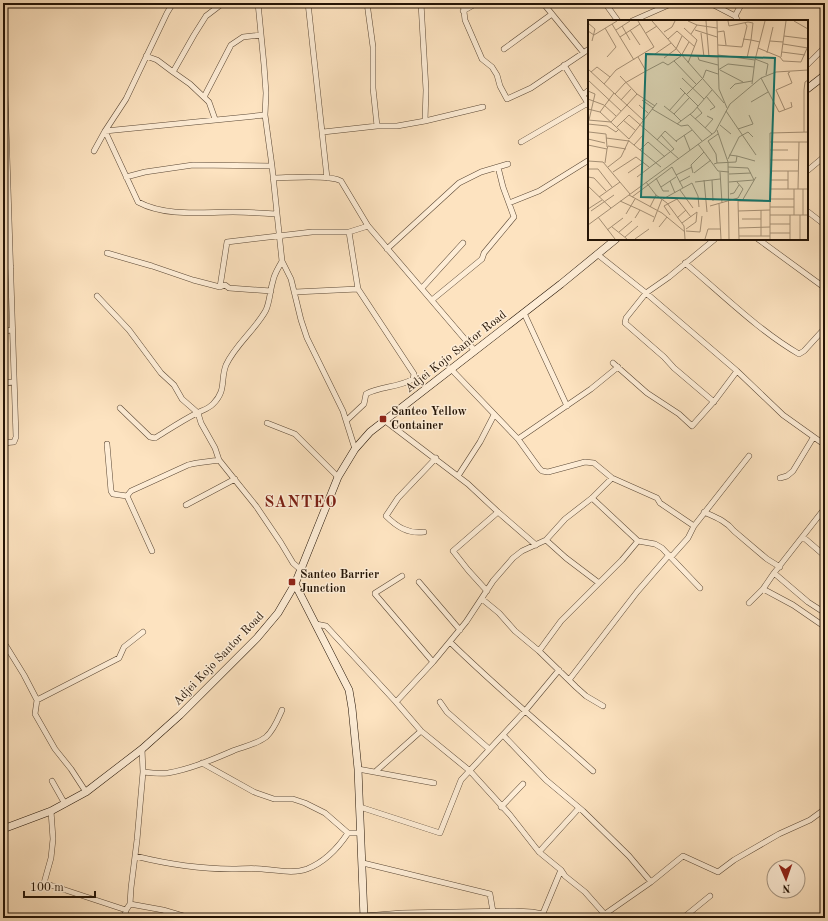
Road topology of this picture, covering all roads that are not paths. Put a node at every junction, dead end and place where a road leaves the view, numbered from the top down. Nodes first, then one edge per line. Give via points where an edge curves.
1 (173, 3) edge
2 (223, 3) edge
3 (258, 3) edge
4 (308, 3) edge
5 (367, 3) edge
6 (421, 3) edge
7 (463, 3) edge
8 (477, 3) edge
9 (543, 3) edge
10 (605, 3) edge
11 (672, 3) edge
12 (710, 3) edge
13 (742, 3) edge
14 (463, 12) junction
15 (552, 14) junction
16 (737, 19) edge
17 (617, 20) edge
18 (634, 20) edge
19 (3, 32) edge
20 (261, 35) junction
21 (825, 47) edge
22 (504, 49) dead end
23 (588, 50) edge
24 (583, 52) junction
25 (146, 56) junction
26 (564, 65) junction
27 (808, 65) edge
28 (173, 72) junction
29 (825, 75) edge
30 (4, 77) edge
31 (808, 88) edge
32 (588, 91) edge
33 (582, 95) junction
34 (204, 97) junction
35 (588, 104) edge
36 (483, 107) dead end
37 (265, 115) junction
38 (215, 119) junction
39 (425, 121) junction
40 (377, 126) junction
41 (105, 131) junction
42 (323, 132) junction
43 (5, 136) edge
44 (521, 142) dead end
45 (94, 151) dead end
46 (825, 156) edge
47 (588, 161) edge
48 (508, 164) dead end
49 (272, 166) junction
50 (498, 167) junction
51 (808, 169) edge
52 (126, 177) junction
53 (273, 178) junction
54 (327, 178) junction
55 (5, 198) edge
56 (509, 203) junction
57 (808, 212) edge
58 (276, 214) junction
59 (824, 221) edge
60 (368, 226) junction
61 (349, 232) junction
62 (279, 237) junction
63 (615, 240) edge
64 (714, 240) edge
65 (759, 240) edge
66 (463, 243) dead end
67 (388, 249) junction
68 (107, 252) dead end
69 (597, 254) junction
70 (282, 261) junction
71 (685, 263) junction
72 (3, 267) edge
73 (11, 267) junction
74 (220, 287) junction
75 (422, 288) junction
76 (825, 288) edge
77 (358, 289) junction
78 (271, 291) junction
79 (295, 292) junction
80 (646, 293) junction
81 (97, 296) dead end
82 (432, 300) junction
83 (524, 313) junction
84 (825, 328) edge
85 (12, 330) junction
86 (3, 331) edge
87 (475, 350) junction
88 (613, 363) dead end
89 (618, 367) junction
90 (451, 369) junction
91 (737, 371) junction
92 (14, 382) junction
93 (3, 383) edge
94 (714, 402) junction
95 (567, 406) junction
96 (120, 408) dead end
97 (198, 413) junction
98 (494, 415) junction
99 (347, 420) junction
100 (384, 420) junction
101 (267, 423) dead end
102 (813, 438) junction
103 (518, 439) junction
104 (3, 443) edge
105 (107, 444) dead end
106 (825, 445) edge
107 (355, 449) junction
108 (749, 456) dead end
109 (436, 458) junction
110 (219, 460) junction
111 (458, 476) junction
112 (338, 477) junction
113 (612, 478) junction
114 (780, 478) dead end
115 (236, 479) junction
116 (127, 496) junction
117 (592, 498) junction
118 (186, 505) dead end
119 (825, 508) edge
120 (498, 512) junction
121 (704, 512) junction
122 (694, 526) junction
123 (424, 532) dead end
124 (803, 537) junction
125 (546, 540) junction
126 (638, 541) junction
127 (536, 545) junction
128 (152, 551) dead end
129 (670, 556) junction
130 (825, 556) edge
131 (780, 567) junction
132 (301, 570) junction
133 (774, 573) junction
134 (402, 576) dead end
135 (419, 582) dead end
136 (599, 583) junction
137 (295, 584) junction
138 (700, 588) dead end
139 (763, 589) junction
140 (487, 591) junction
141 (482, 599) junction
142 (749, 603) dead end
143 (825, 613) edge
144 (316, 624) junction
145 (825, 627) edge
146 (460, 630) junction
147 (143, 632) dead end
148 (3, 641) edge
149 (450, 642) junction
150 (539, 651) junction
151 (433, 662) junction
152 (559, 670) junction
153 (569, 680) junction
154 (37, 700) junction
155 (396, 702) junction
156 (440, 702) dead end
157 (602, 706) dead end
158 (282, 710) dead end
159 (525, 711) junction
160 (421, 731) junction
161 (503, 735) junction
162 (142, 749) junction
163 (489, 749) junction
164 (202, 763) junction
165 (358, 768) junction
166 (470, 771) junction
167 (593, 771) dead end
168 (143, 772) junction
169 (375, 772) junction
170 (52, 781) dead end
171 (434, 783) dead end
172 (523, 784) dead end
173 (86, 792) junction
174 (65, 804) junction
175 (360, 807) junction
176 (501, 807) junction
177 (579, 808) junction
178 (825, 809) edge
179 (51, 812) junction
180 (3, 829) edge
181 (348, 833) junction
182 (360, 833) junction
183 (539, 852) junction
184 (135, 856) junction
185 (363, 863) junction
186 (560, 870) junction
187 (651, 882) junction
188 (710, 896) dead end
189 (130, 904) junction
190 (126, 910) junction
191 (494, 912) junction
192 (424, 915) edge
193 (458, 915) edge
194 (178, 916) edge
195 (542, 916) edge
196 (364, 917) edge
197 (605, 917) edge
198 (124, 918) edge
199 (190, 918) edge
200 (683, 918) edge

1 - 25 street
2 - 28 street via 206,16
3 - 20 street
4 - 42 street
5 - 40 street via 373,47 373,88
6 - 39 street via 426,90
7 - 14 street
8 - 14 street
9 - 15 street
10 - 17 street
11 - 18 street
12 - 16 street
13 - 16 street
14 - 26 street via 482,59 497,75 507,99 531,88
15 - 22 street
15 - 24 street
19 - 30 street
20 - 34 street via 243,37 234,42
20 - 37 street via 266,92
21 - 27 street
23 - 24 street
24 - 26 street
25 - 28 street via 157,60
25 - 41 street via 126,99
26 - 33 street
28 - 34 street
29 - 31 street
30 - 43 street
32 - 33 street
33 - 35 street
34 - 38 street via 209,102
35 - 44 street
36 - 39 street
37 - 38 street
37 - 49 street
38 - 41 street
39 - 40 street via 398,126
40 - 42 street
41 - 45 street
41 - 52 street
42 - 54 street
43 - 55 street
46 - 51 street
47 - 56 street via 538,191
48 - 50 street
49 - 52 street via 193,165
49 - 53 street
50 - 56 street
50 - 67 street via 459,183
52 - 58 street via 138,202 149,208 186,213
53 - 54 street
53 - 58 street
54 - 60 street via 341,181
55 - 73 street
56 - 82 street via 514,217 484,253 482,259
57 - 59 street
58 - 62 street
60 - 61 street
60 - 67 street
61 - 62 street via 312,232
61 - 77 street
62 - 70 street
62 - 74 street via 227,242
63 - 69 street, Adjei Kojo Santor Road
64 - 71 street
65 - 76 street
66 - 75 street
67 - 75 street
68 - 74 street
69 - 80 street
69 - 83 street, Adjei Kojo Santor Road
70 - 78 street
70 - 79 street
71 - 80 street
71 - 84 street via 762,328 799,354
72 - 73 street
73 - 85 street
74 - 78 street via 225,285 232,288
75 - 82 street
77 - 79 street
77 - 99 street via 414,374 413,379 407,383 372,390 366,394 364,404
78 - 97 street via 265,312 226,364 220,395 207,409
79 - 99 street via 307,338
80 - 91 street
80 - 94 street via 626,318 625,323
81 - 97 street via 129,330 161,373 174,385 182,399
82 - 87 street
83 - 87 street, Adjei Kojo Santor Road
83 - 95 street
85 - 86 street
85 - 92 street
87 - 90 street, Adjei Kojo Santor Road
88 - 89 street
89 - 94 street via 647,393 692,426
89 - 95 street
90 - 98 street
90 - 100 street, Adjei Kojo Santor Road
91 - 94 street
91 - 102 street via 783,416
92 - 93 street
92 - 104 street via 16,437 14,442
95 - 103 street
96 - 97 street via 150,437 155,438
97 - 110 street
98 - 103 street
98 - 111 street
99 - 107 street
100 - 107 street, Adjei Kojo Santor Road
100 - 109 street
101 - 112 street via 296,434
102 - 106 street
102 - 114 street via 793,471
103 - 113 street via 542,471 548,472 591,462
105 - 116 street via 111,491 113,494
107 - 112 street, Adjei Kojo Santor Road
108 - 121 street
109 - 111 street
109 - 123 street via 398,498 386,516 399,528 409,532
110 - 115 street
110 - 116 street via 188,465 131,491
111 - 120 street
112 - 132 street, Adjei Kojo Santor Road
113 - 117 street
113 - 122 street via 657,498
115 - 118 street
115 - 132 street via 293,563
116 - 128 street
117 - 125 street via 565,519
117 - 126 street
119 - 124 street
120 - 127 street
120 - 140 street via 453,551
121 - 122 street
121 - 131 street via 726,523 767,559
122 - 129 street via 688,538
124 - 130 street
124 - 131 street
125 - 127 street
125 - 136 street
126 - 129 street via 655,544
126 - 136 street
127 - 140 street via 513,558
129 - 138 street
129 - 153 street via 637,592
131 - 133 street
132 - 137 street, Adjei Kojo Santor Road
133 - 139 street
133 - 143 street
134 - 151 street via 375,594
135 - 146 street
136 - 150 street via 561,621
137 - 144 street
137 - 162 street, Adjei Kojo Santor Road via 278,613 256,638 180,715
139 - 142 street
139 - 145 street via 793,605
140 - 141 street
141 - 146 street
141 - 150 street
144 - 155 street via 326,626
144 - 165 street via 349,690
146 - 149 street
147 - 154 street via 124,647 119,658
148 - 154 street
149 - 151 street
149 - 159 street
150 - 152 street
151 - 155 street
152 - 153 street
152 - 159 street
153 - 157 street via 586,696
154 - 173 street via 35,714 55,749
155 - 160 street
156 - 163 street via 447,712
158 - 164 street via 268,736 252,745
159 - 161 street
159 - 167 street
160 - 166 street
160 - 169 street
161 - 163 street
161 - 177 street via 546,780
162 - 168 street
162 - 173 street, Adjei Kojo Santor Road
163 - 166 street
164 - 168 street via 168,773
164 - 181 street via 254,792 274,799 293,799 305,803 325,813
165 - 169 street
165 - 175 street
166 - 175 street via 461,780 440,832
166 - 176 street
168 - 184 street
169 - 171 street
170 - 174 street
172 - 176 street
173 - 174 street, Adjei Kojo Santor Road
174 - 179 street, Adjei Kojo Santor Road
175 - 182 street
176 - 183 street
177 - 183 street
177 - 187 street via 629,856
178 - 187 street via 810,820 779,834 734,860 718,872 683,856
179 - 180 street, Adjei Kojo Santor Road
179 - 190 street via 53,839 44,883
181 - 182 street
181 - 184 street via 327,858 298,871 171,865
182 - 185 street
183 - 186 street
184 - 189 street
185 - 191 street via 490,894
185 - 196 street
186 - 195 street
186 - 197 street via 585,892
187 - 197 street
188 - 200 street
189 - 190 street
189 - 194 street via 163,910
190 - 198 street
191 - 193 street
191 - 195 street via 523,911
192 - 193 street
192 - 196 street
194 - 199 street

